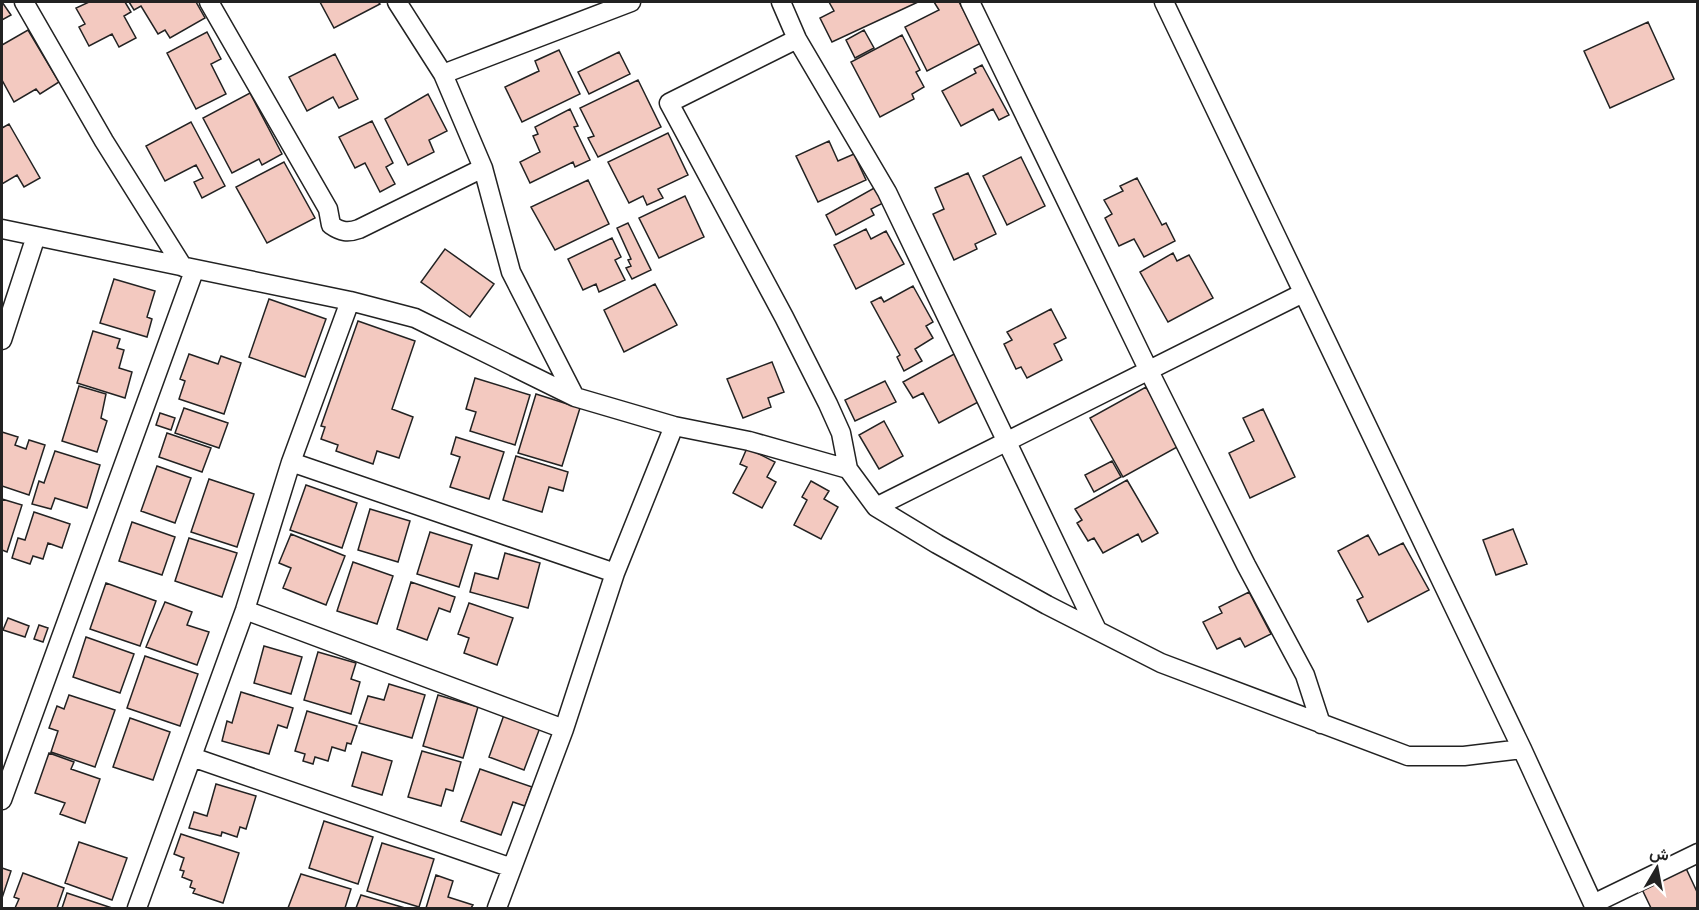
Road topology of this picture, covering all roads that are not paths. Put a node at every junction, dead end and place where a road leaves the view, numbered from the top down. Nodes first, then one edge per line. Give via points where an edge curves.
1 (24, 2) edge
2 (209, 2) edge
3 (397, 2) edge
4 (631, 2) edge
5 (781, 2) edge
6 (970, 2) edge
7 (1164, 2) edge
8 (797, 39) junction
9 (442, 74) junction
10 (483, 168) junction
11 (2, 229) edge
12 (36, 236) junction
13 (188, 269) junction
14 (1303, 293) junction
15 (350, 301) junction
16 (2, 340) edge
17 (1148, 369) junction
18 (575, 397) junction
19 (674, 426) junction
20 (1006, 440) junction
21 (291, 462) junction
22 (848, 469) junction
23 (876, 507) junction
24 (615, 573) junction
25 (245, 610) junction
26 (1097, 630) junction
27 (1321, 724) junction
28 (564, 729) junction
29 (1522, 749) junction
30 (192, 757) junction
31 (2, 800) edge
32 (1698, 853) edge
33 (512, 868) junction
34 (1594, 906) edge
35 (137, 909) edge
36 (497, 909) edge

1 - 13 street via 104,141
2 - 10 street via 328,209 331,225 340,231 359,229
3 - 9 street
4 - 9 street
5 - 8 street
6 - 17 street
7 - 14 street
8 - 20 street via 888,192
8 - 22 street via 669,103 828,404 841,433
9 - 10 street
10 - 18 street via 511,272
11 - 12 street
12 - 13 street
12 - 16 street
13 - 15 street
13 - 31 street
14 - 17 street
14 - 29 street
15 - 18 street via 415,318
15 - 21 street
17 - 20 street
17 - 27 street via 1305,675
18 - 19 street
19 - 22 street via 749,441
19 - 24 street
20 - 23 street
20 - 26 street
21 - 24 street
21 - 25 street
22 - 23 street
23 - 26 street
24 - 28 street
25 - 28 street
25 - 30 street
26 - 27 street via 1161,663
27 - 29 street via 1408,756 1464,756
28 - 33 street
29 - 34 street
30 - 33 street
30 - 35 street
32 - 34 street
33 - 36 street

